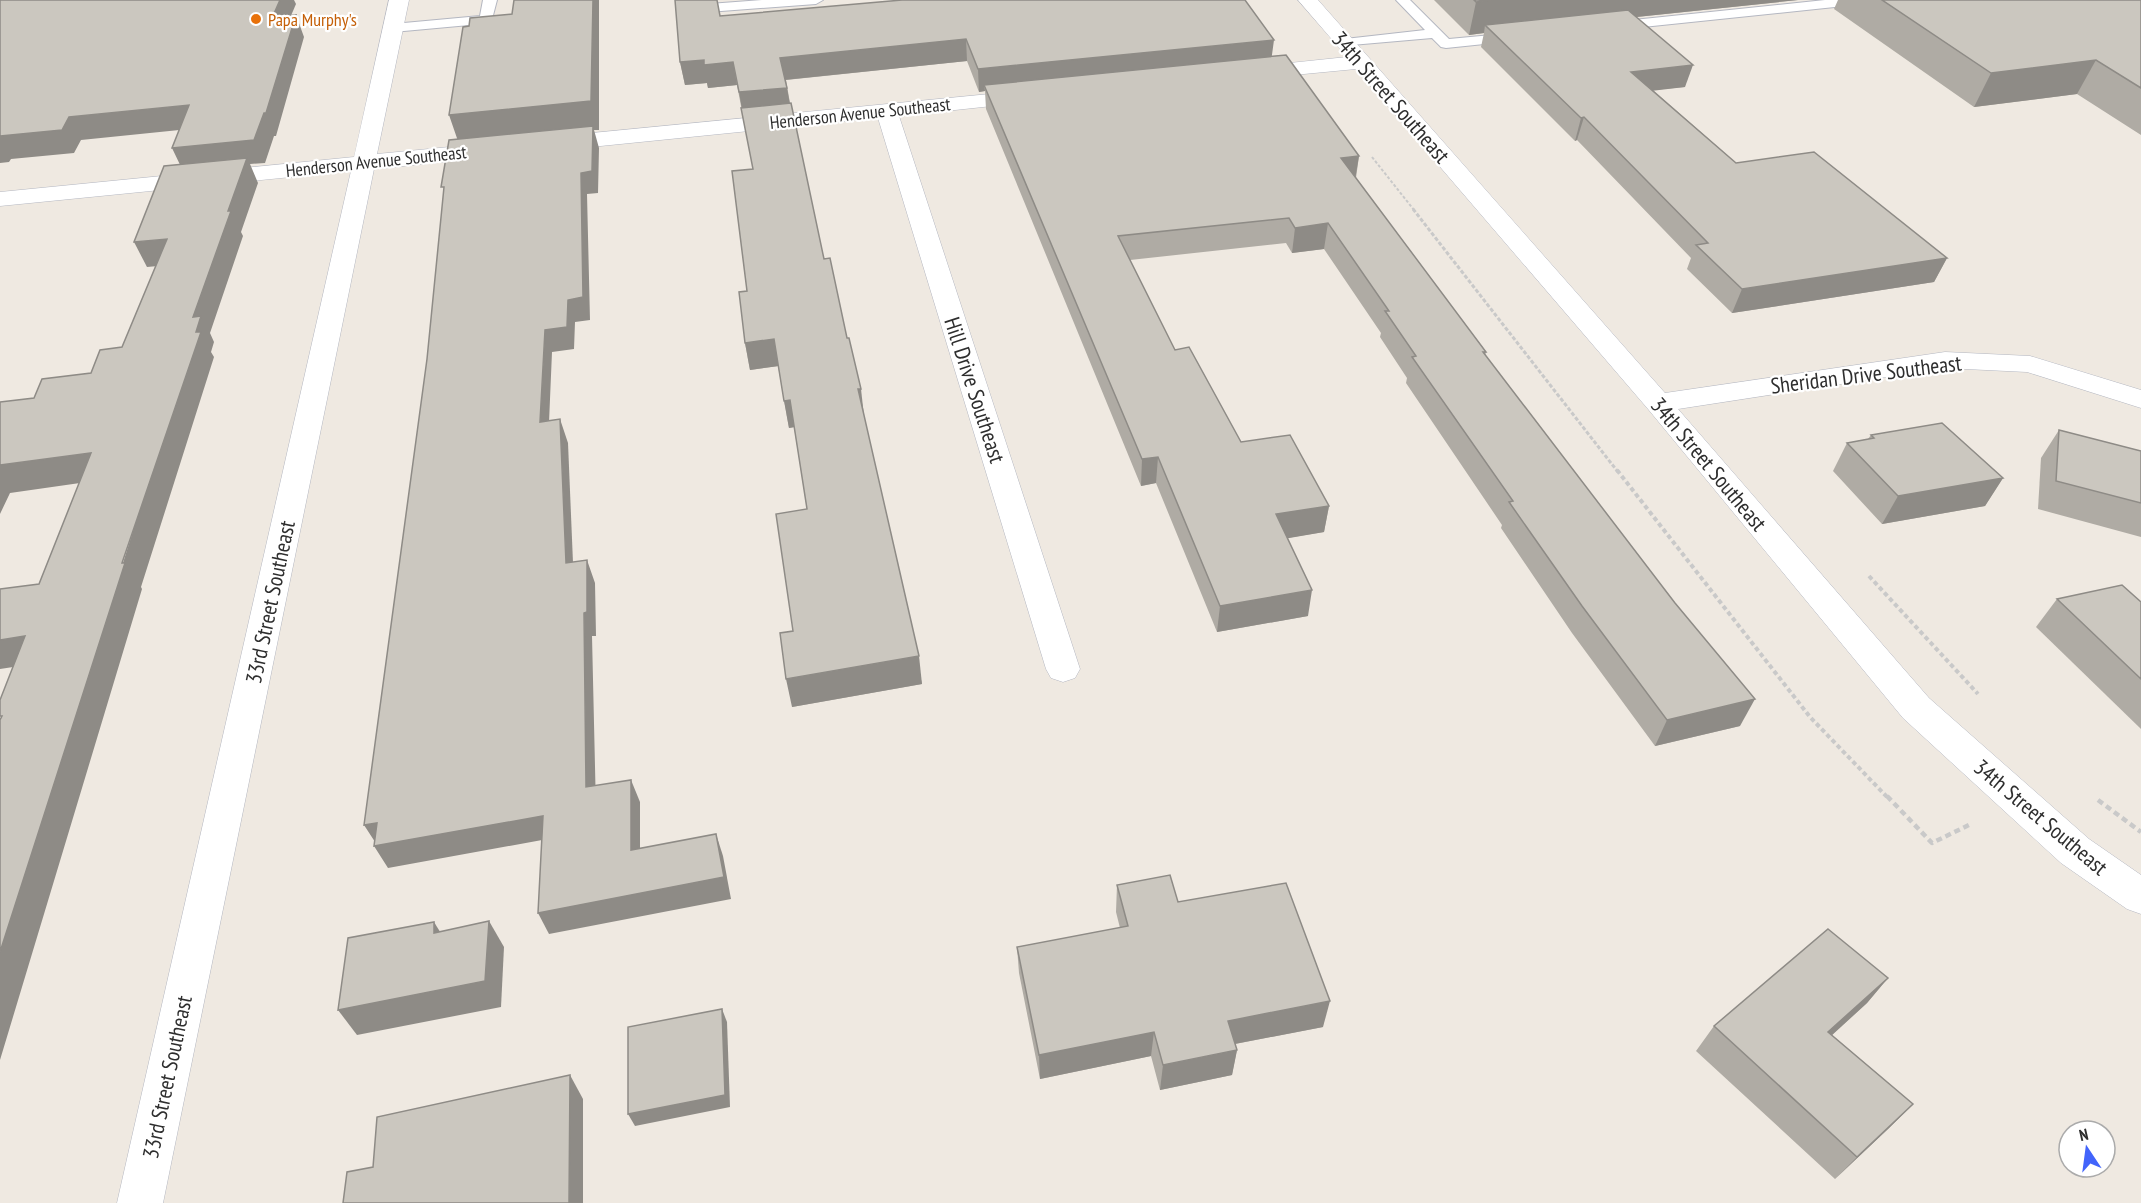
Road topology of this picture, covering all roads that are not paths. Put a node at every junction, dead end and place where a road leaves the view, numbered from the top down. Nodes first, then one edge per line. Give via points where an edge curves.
1 (490, 0) edge
2 (694, 0) edge
3 (816, 0) edge
4 (1308, 0) edge
5 (1403, 0) edge
6 (1863, 0) edge
7 (396, 14) edge
8 (1601, 28) edge
9 (1436, 33) junction
10 (1530, 35) edge
11 (1353, 53) junction
12 (1231, 75) edge
13 (1053, 94) edge
14 (887, 111) junction
15 (531, 146) edge
16 (507, 148) edge
17 (364, 162) junction
18 (0, 199) edge
19 (2141, 399) edge
20 (1658, 403) junction
21 (1063, 669) dead end
22 (2141, 897) edge
23 (140, 1203) edge

1 - 7 lane via 486,20
2 - 3 lane via 708,8
4 - 11 street, 34th Street Southeast
5 - 9 lane
6 - 8 lane
7 - 17 street, 33rd Street Southeast
9 - 10 lane via 1446,44
9 - 11 lane
11 - 12 street
11 - 20 street, 34th Street Southeast
13 - 14 street, Henderson Avenue Southeast
14 - 15 street, Henderson Avenue Southeast
14 - 21 street, Hill Drive Southeast
16 - 17 street, Henderson Avenue Southeast
17 - 18 street, Henderson Avenue Southeast
17 - 23 street, 33rd Street Southeast
19 - 20 street, Sheridan Drive Southeast via 2030,364 1945,360
20 - 22 street, 34th Street Southeast via 1916,708 2075,851

